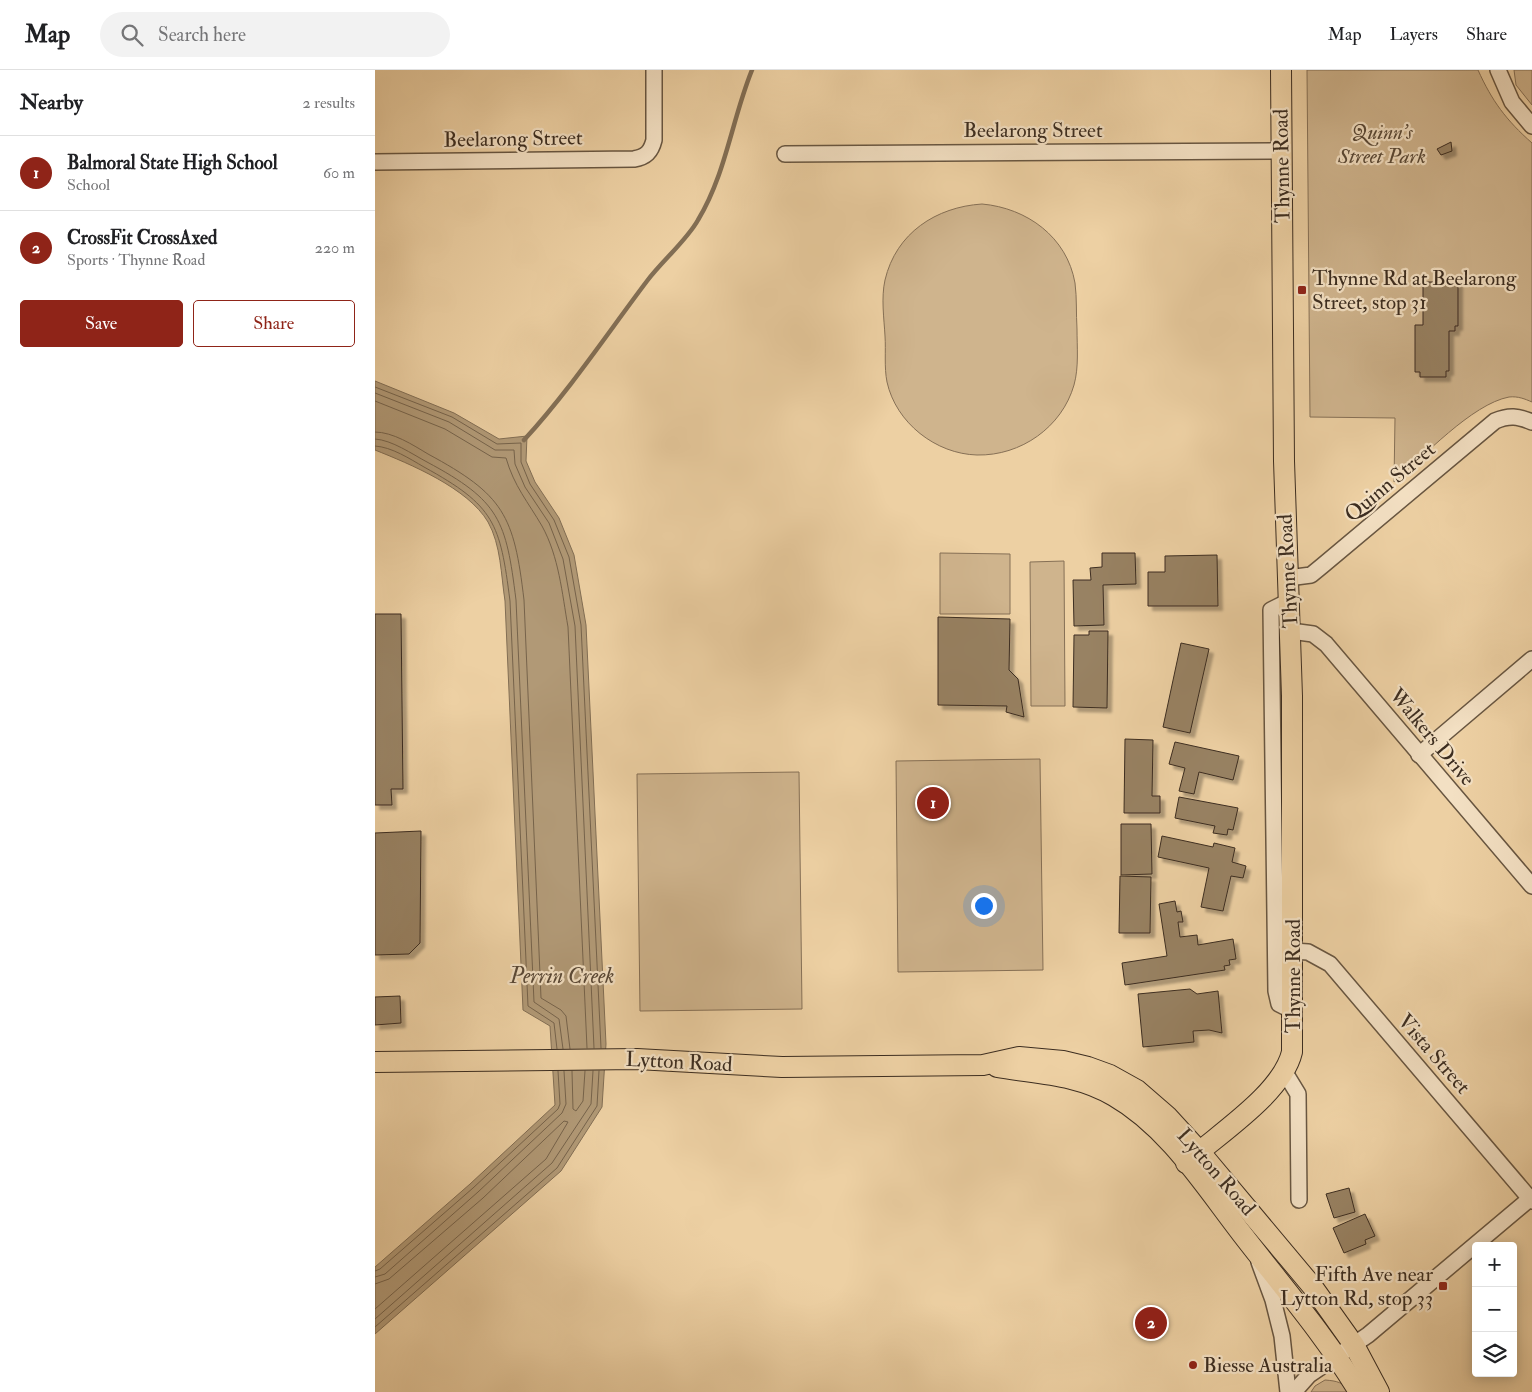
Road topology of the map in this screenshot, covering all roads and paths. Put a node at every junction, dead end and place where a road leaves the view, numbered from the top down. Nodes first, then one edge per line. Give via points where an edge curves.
1 (654, 70) edge
2 (1281, 70) edge
3 (1500, 77) edge
4 (1532, 126) edge
5 (1282, 150) junction
6 (785, 154) dead end
7 (375, 162) edge
8 (1532, 422) edge
9 (1288, 578) junction
10 (1289, 601) junction
11 (1291, 631) junction
12 (1532, 659) edge
13 (1419, 755) junction
14 (1532, 886) edge
15 (1293, 952) junction
16 (1293, 1011) junction
17 (375, 1062) edge
18 (1284, 1071) junction
19 (1193, 1157) junction
20 (1531, 1199) edge
21 (1299, 1200) dead end
22 (1255, 1250) junction
23 (1354, 1344) junction
24 (1338, 1357) junction
25 (1288, 1392) edge
26 (1294, 1392) edge
27 (1359, 1392) edge
28 (1379, 1392) edge

1 - 7 street, Beelarong Street via 654,140 644,157
2 - 5 main road, Thynne Road
3 - 4 street via 1512,102
5 - 6 street, Beelarong Street
5 - 9 main road, Thynne Road
8 - 9 street, Quinn Street via 1517,416 1495,421 1322,566 1311,574
9 - 10 main road, Thynne Road
10 - 11 main road, Thynne Road
10 - 16 street via 1271,610 1276,991 1279,1004
11 - 13 street, Walkers Drive via 1313,634 1326,644
11 - 15 main road, Thynne Road
12 - 13 street
13 - 14 street, Walkers Drive
15 - 16 main road, Thynne Road
15 - 20 street, Vista Street via 1308,952 1330,964
16 - 18 main road, Thynne Road via 1292,1052
17 - 19 main road, Lytton Road via 619,1059 782,1067 983,1065 1056,1074 1113,1095
18 - 19 main road, Thynne Road via 1266,1095
18 - 21 street via 1298,1094
19 - 22 main road, Lytton Road
19 - 23 main road, Lytton Road via 1312,1286
20 - 23 street
22 - 24 main road, Lytton Road
22 - 25 street via 1282,1336
23 - 24 street
23 - 28 main road, Lytton Road
24 - 26 street via 1309,1375
24 - 27 main road, Lytton Road

